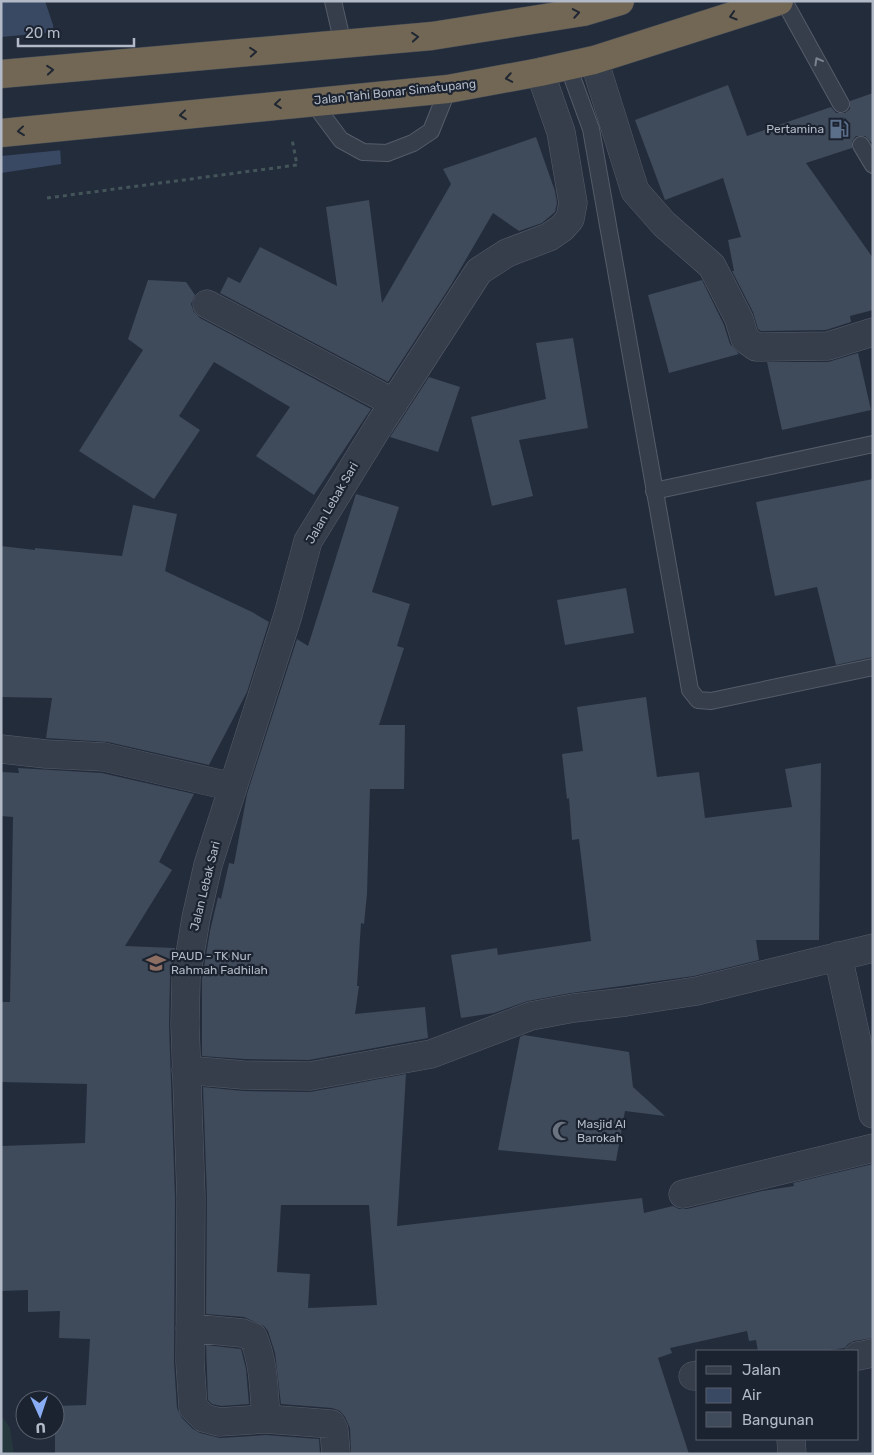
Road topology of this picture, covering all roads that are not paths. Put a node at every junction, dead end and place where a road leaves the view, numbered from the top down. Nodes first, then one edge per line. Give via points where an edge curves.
1 (333, 1) edge
2 (620, 1) edge
3 (779, 1) edge
4 (784, 1) edge
5 (343, 44) junction
6 (581, 63) junction
7 (540, 72) junction
8 (1, 74) edge
9 (448, 88) junction
10 (299, 102) junction
11 (841, 104) dead end
12 (1, 133) edge
13 (861, 145) dead end
14 (873, 165) edge
15 (207, 304) dead end
16 (873, 332) edge
17 (394, 403) junction
18 (873, 444) edge
19 (654, 491) junction
20 (873, 667) edge
21 (1, 749) edge
22 (233, 786) junction
23 (873, 948) edge
24 (838, 956) junction
25 (186, 1070) junction
26 (873, 1114) edge
27 (873, 1148) edge
28 (683, 1194) dead end
29 (190, 1328) junction
30 (873, 1353) edge
31 (859, 1356) edge
32 (266, 1419) junction
33 (791, 1440) edge
34 (336, 1454) edge
35 (792, 1454) edge

1 - 5 lane
5 -> 2 highway via 441,34 583,12
3 -> 6 highway, Jalan Tahi Bonar Simatupang
11 -> 4 lane
8 -> 5 highway
6 - 7 highway, Jalan Tahi Bonar Simatupang
6 - 16 street via 635,191 664,224 712,266 739,319 745,339 756,347 828,346
6 - 19 lane
7 -> 9 highway, Jalan Tahi Bonar Simatupang
7 - 17 street, Jalan Lebak Sari via 561,132 573,203 570,219 549,237 507,253 479,272
9 - 10 highway, Jalan Tahi Bonar Simatupang
9 - 10 lane via 431,131 413,143 387,153 363,152 341,140
10 -> 12 highway, Jalan Tahi Bonar Simatupang
13 - 14 lane
15 - 17 street
17 - 22 street, Jalan Lebak Sari via 308,540 288,615
18 - 19 lane
19 - 20 lane via 690,690 698,700 710,702
21 - 22 street via 104,757
22 - 25 street, Jalan Lebak Sari via 208,865 186,978
23 - 24 street
24 - 25 street via 697,991 531,1016 431,1054 310,1076
24 - 26 street
25 - 29 street, Jalan Lebak Sari via 191,1197
27 - 28 street
29 - 32 street via 253,1337 261,1363
29 - 32 street, Jalan Lebak Sari via 193,1407 204,1418 219,1422
30 - 31 street
32 - 34 street, Jalan Lebak Sari via 331,1424
33 - 35 street

